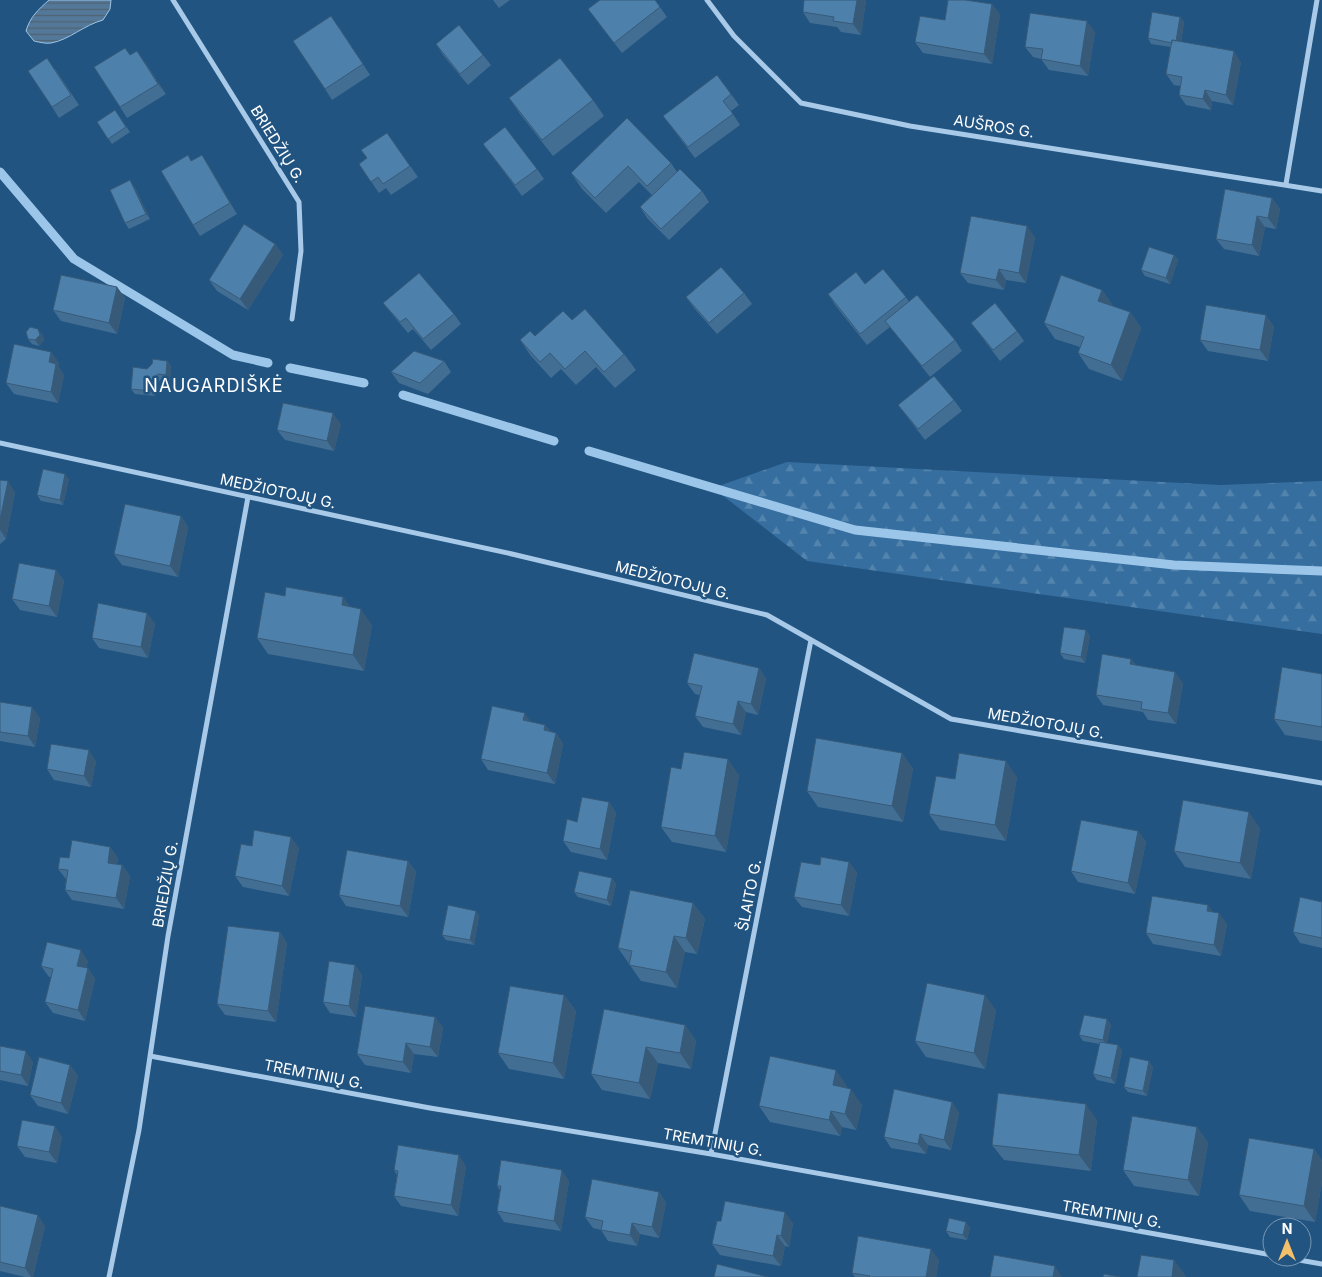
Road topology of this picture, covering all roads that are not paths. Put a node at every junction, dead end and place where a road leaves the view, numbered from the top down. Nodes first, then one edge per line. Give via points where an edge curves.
1 (173, 0) edge
2 (707, 0) edge
3 (1317, 0) edge
4 (1286, 184) junction
5 (1322, 191) edge
6 (292, 319) dead end
7 (0, 443) edge
8 (248, 497) junction
9 (811, 640) junction
10 (1322, 783) edge
11 (150, 1056) junction
12 (711, 1154) junction
13 (1262, 1253) edge
14 (110, 1277) edge

1 - 6 street, BRIEDŽIŲ G. via 299,202 301,251
2 - 4 street, AUŠROS G. via 734,36 801,103 910,126
3 - 4 street
4 - 5 street, AUŠROS G.
7 - 8 street, MEDŽIOTOJŲ G.
8 - 9 street, MEDŽIOTOJŲ G. via 512,554 767,615
8 - 11 street, BRIEDŽIŲ G. via 168,936
9 - 10 street, MEDŽIOTOJŲ G. via 951,719
9 - 12 street, ŠLAITO G.
11 - 12 street, TREMTINIŲ G. via 430,1108
11 - 14 street, BRIEDŽIŲ G.
12 - 13 street, TREMTINIŲ G.

